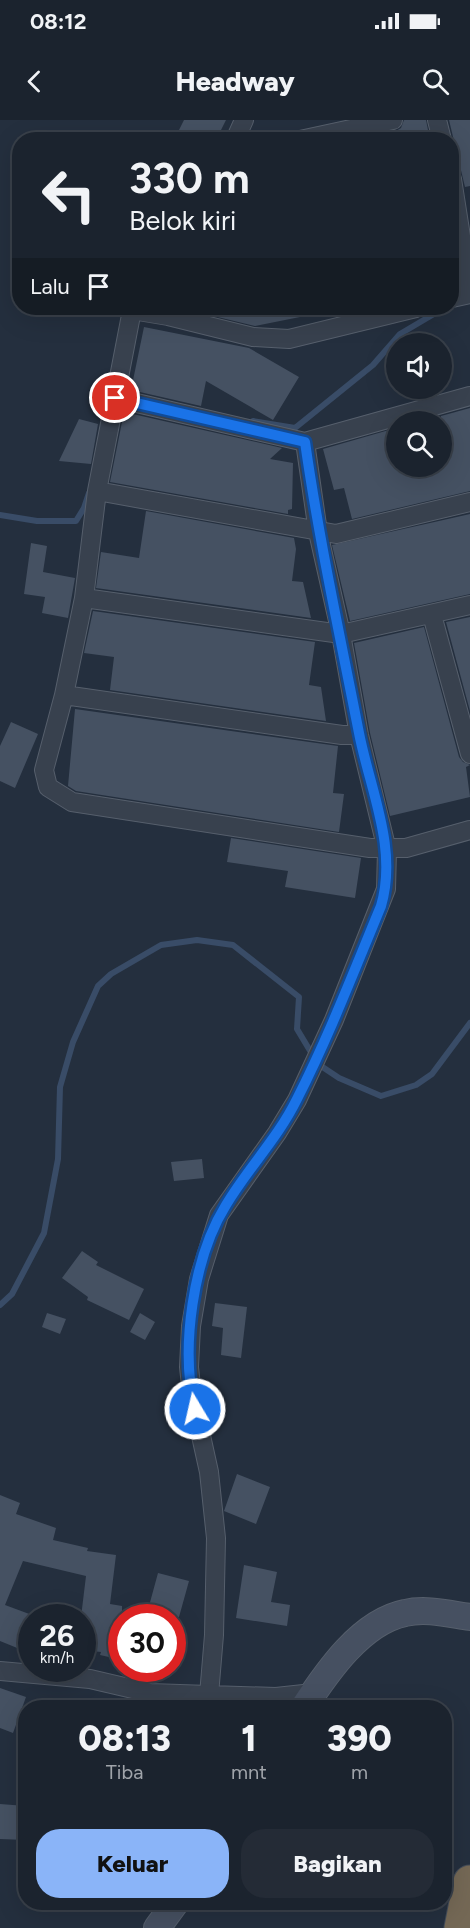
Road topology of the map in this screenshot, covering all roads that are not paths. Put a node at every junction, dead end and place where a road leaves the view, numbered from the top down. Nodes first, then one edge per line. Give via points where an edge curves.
1 (393, 120) edge
2 (343, 125) edge
3 (323, 132) edge
4 (459, 196) edge
5 (459, 296) edge
6 (131, 315) edge
7 (163, 315) edge
8 (387, 315) edge
9 (470, 396) edge
10 (115, 398) junction
11 (305, 442) junction
12 (97, 491) junction
13 (470, 502) edge
14 (318, 532) junction
15 (84, 598) junction
16 (470, 605) edge
17 (432, 615) junction
18 (341, 634) junction
19 (64, 695) junction
20 (359, 735) junction
21 (470, 754) edge
22 (470, 830) edge
23 (387, 850) junction
24 (470, 1617) edge
25 (0, 1671) edge
26 (209, 1695) junction
27 (308, 1700) edge
28 (470, 1882) edge
29 (170, 1910) edge
30 (157, 1928) edge
31 (461, 1928) edge

1 - 2 street
2 - 3 street
4 - 5 street via 470,294
6 - 10 street
7 - 8 street via 253,337 289,339
9 - 11 street
10 - 11 street
10 - 12 street
11 - 14 street
12 - 14 street
12 - 15 street
13 - 14 street via 336,534
14 - 18 street
15 - 18 street
15 - 19 street
16 - 17 street
17 - 18 street
17 - 21 street
18 - 20 street
19 - 20 street
19 - 23 street via 44,770 48,787 72,802
20 - 23 street
22 - 23 street
23 - 26 street via 386,889 381,906 316,1059 277,1133 219,1215 193,1304 189,1346 192,1395 209,1472 216,1538
24 - 27 street via 423,1611 386,1620 346,1653
25 - 26 street via 90,1679 150,1693
26 - 27 street
28 - 31 highway
29 - 30 street

